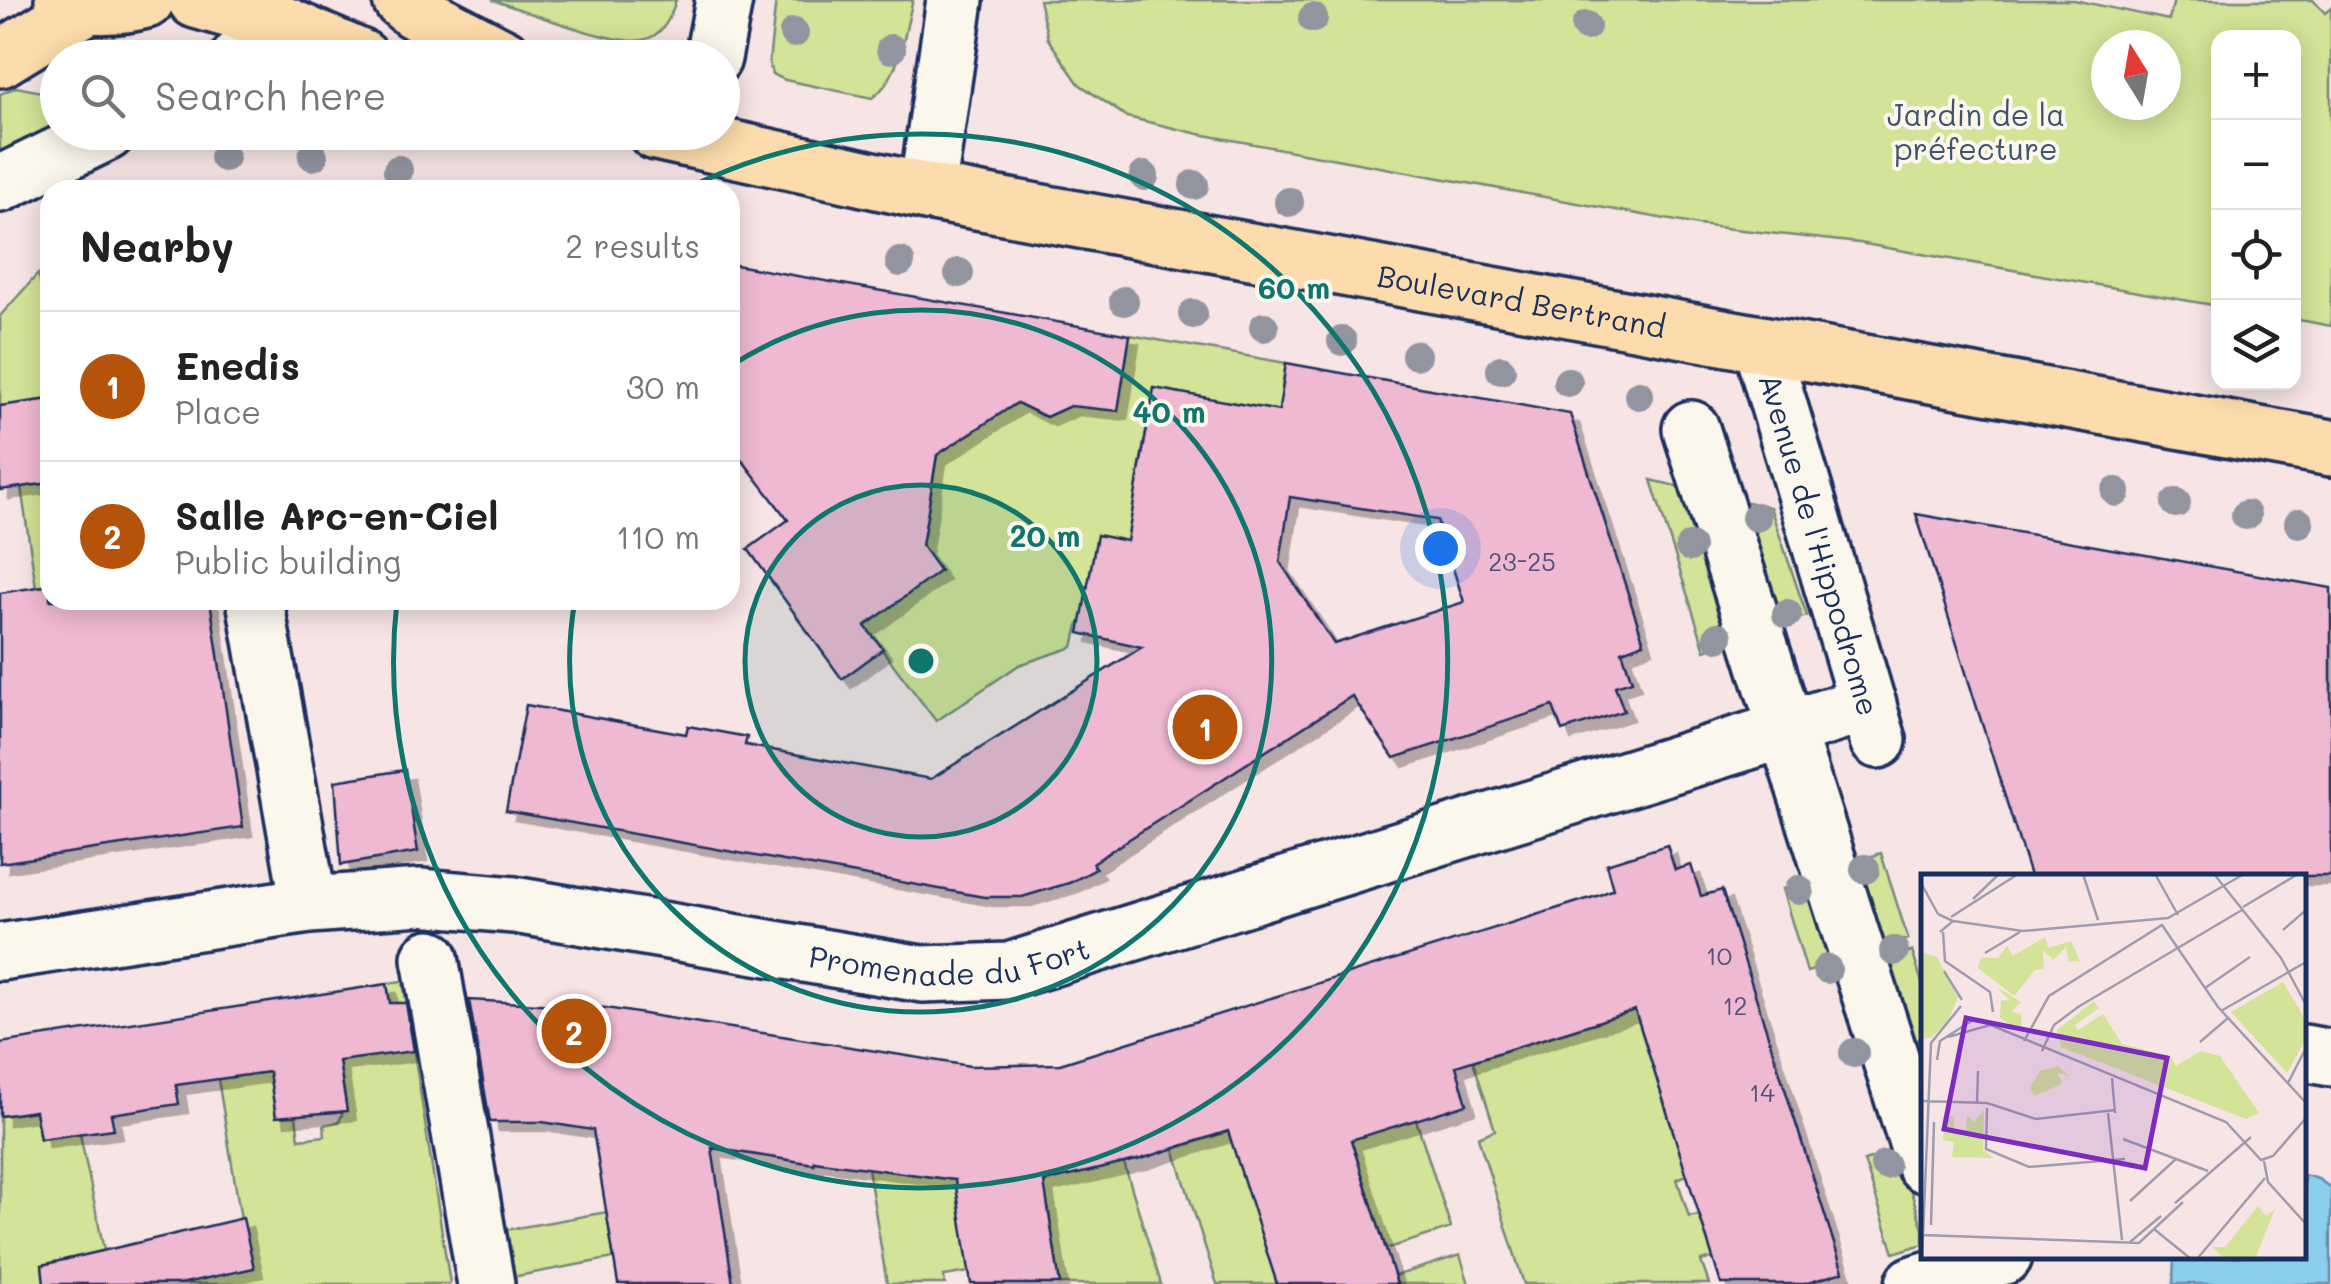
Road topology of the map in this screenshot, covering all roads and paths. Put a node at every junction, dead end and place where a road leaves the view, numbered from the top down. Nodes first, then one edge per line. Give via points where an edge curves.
1 (146, 0) edge
2 (196, 0) edge
3 (401, 0) edge
4 (724, 0) edge
5 (955, 0) edge
6 (75, 2) edge
7 (286, 26) junction
8 (265, 40) edge
9 (319, 40) edge
10 (471, 40) edge
11 (716, 40) edge
12 (0, 59) edge
13 (740, 149) edge
14 (70, 150) edge
15 (0, 184) edge
16 (927, 192) junction
17 (1761, 344) junction
18 (1691, 429) dead end
19 (2331, 448) edge
20 (257, 610) edge
21 (1873, 723) joint
22 (309, 905) junction
23 (0, 952) edge
24 (430, 958) dead end
25 (2306, 1053) edge
26 (2331, 1058) edge
27 (1921, 1155) edge
28 (486, 1284) edge

1 - 6 main road
2 - 7 main road
3 - 10 main road
4 - 11 street
5 - 16 street
6 - 12 main road
7 - 8 street
7 - 9 main road
13 - 16 main road, Boulevard Bertrand
14 - 15 street
16 - 17 main road, Boulevard Bertrand
17 - 19 main road, Boulevard Bertrand
17 - 21 street, Avenue de l'Hippodrome
18 - 27 street
20 - 22 street
21 - 22 street, Promenade du Fort via 1009,971 922,974 514,905 420,898
22 - 23 street, Promenade du Fort
24 - 28 street
25 - 26 street

